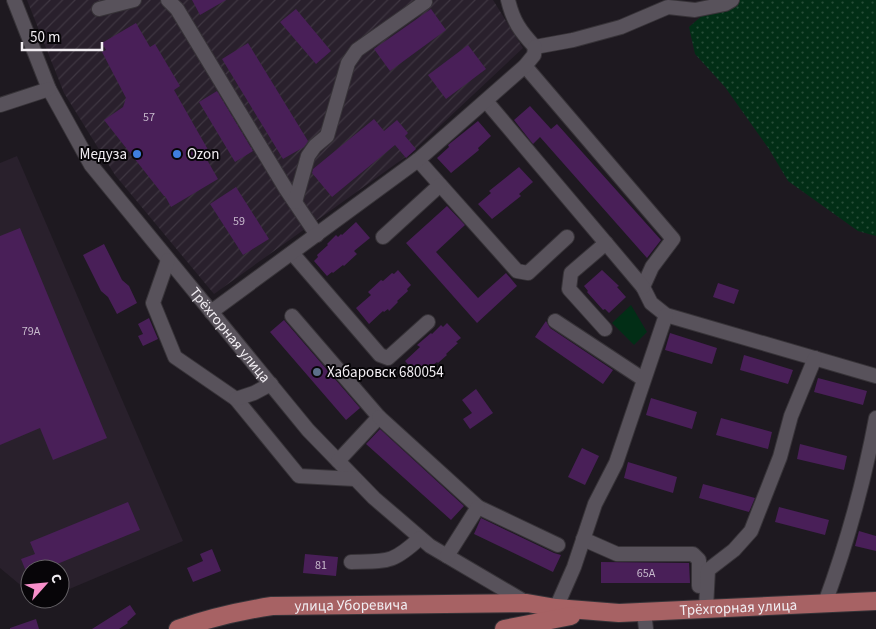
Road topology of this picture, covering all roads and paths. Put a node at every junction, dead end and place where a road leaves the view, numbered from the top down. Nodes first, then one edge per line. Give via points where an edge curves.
1 (14, 0) edge
2 (134, 0) edge
3 (168, 0) edge
4 (508, 0) edge
5 (732, 0) edge
6 (424, 2) dead end
7 (666, 3) edge
8 (99, 9) dead end
9 (535, 47) junction
10 (525, 66) junction
11 (49, 90) junction
12 (486, 101) junction
13 (0, 106) edge
14 (418, 160) junction
15 (440, 185) junction
16 (295, 202) junction
17 (317, 235) junction
18 (382, 237) dead end
19 (567, 237) dead end
20 (606, 243) junction
21 (292, 253) junction
22 (168, 260) junction
23 (643, 287) junction
24 (211, 312) junction
25 (666, 315) junction
26 (292, 316) dead end
27 (555, 321) dead end
28 (428, 322) dead end
29 (605, 329) dead end
30 (815, 358) junction
31 (876, 376) edge
32 (643, 379) junction
33 (271, 384) junction
34 (236, 399) junction
35 (379, 417) junction
36 (876, 418) edge
37 (338, 461) junction
38 (355, 479) junction
39 (478, 507) junction
40 (420, 538) junction
41 (583, 538) junction
42 (558, 545) dead end
43 (446, 556) junction
44 (351, 562) dead end
45 (485, 578) junction
46 (876, 601) edge
47 (482, 602) junction
48 (527, 603) junction
49 (825, 603) junction
50 (556, 608) junction
51 (702, 609) junction
52 (599, 612) junction
53 (645, 620) edge
54 (178, 629) edge
55 (504, 629) edge

1 - 11 street, Трёхгорная улица
2 - 8 street
3 - 16 street via 177,9
4 - 9 street via 512,17
5 - 7 street via 695,10
6 - 16 street via 357,50 348,63 327,136 314,146 308,156
7 - 9 street via 621,27
9 - 10 street via 534,55
10 - 12 street
10 - 23 street via 672,239 652,267
11 - 13 street
11 - 22 street, Трёхгорная улица via 91,165
12 - 14 street
12 - 20 street
14 - 15 street
14 - 17 street
15 - 18 street
15 - 19 street via 517,271 528,272
16 - 17 street
17 - 21 street
20 - 23 street
20 - 29 street via 571,273 569,289
21 - 24 street
21 - 28 street via 380,355 388,358
22 - 24 street, Трёхгорная улица
22 - 34 street via 153,303 175,357
23 - 25 street via 651,303
24 - 33 street, Трёхгорная улица
25 - 30 street
25 - 32 street
26 - 35 street
27 - 32 street
30 - 31 street
30 - 51 street via 790,416 780,457 751,531 734,550 708,570
32 - 41 street via 616,463 595,504
33 - 34 street
33 - 37 street, Трёхгорная улица
34 - 38 street via 299,476
35 - 37 street
35 - 39 street
36 - 49 street via 852,521
37 - 38 street, Трёхгорная улица
38 - 40 street, Трёхгорная улица
39 - 42 street
39 - 43 street
40 - 43 street, Трёхгорная улица
40 - 44 street via 393,559
41 - 50 street
41 - 51 street via 617,554 693,554 699,560
43 - 45 street, Трёхгорная улица
45 - 47 street
45 - 48 street, Трёхгорная улица
46 - 49 main road, Трёхгорная улица
47 - 48 main road, улица Уборевича
47 - 54 main road, улица Уборевича via 272,606 203,620
48 - 50 main road, улица Уборевича
49 - 51 main road, Трёхгорная улица
50 - 52 main road, улица Уборевича
51 - 53 main road, Трёхгорная улица
52 - 53 main road, Трёхгорная улица
52 - 55 main road

